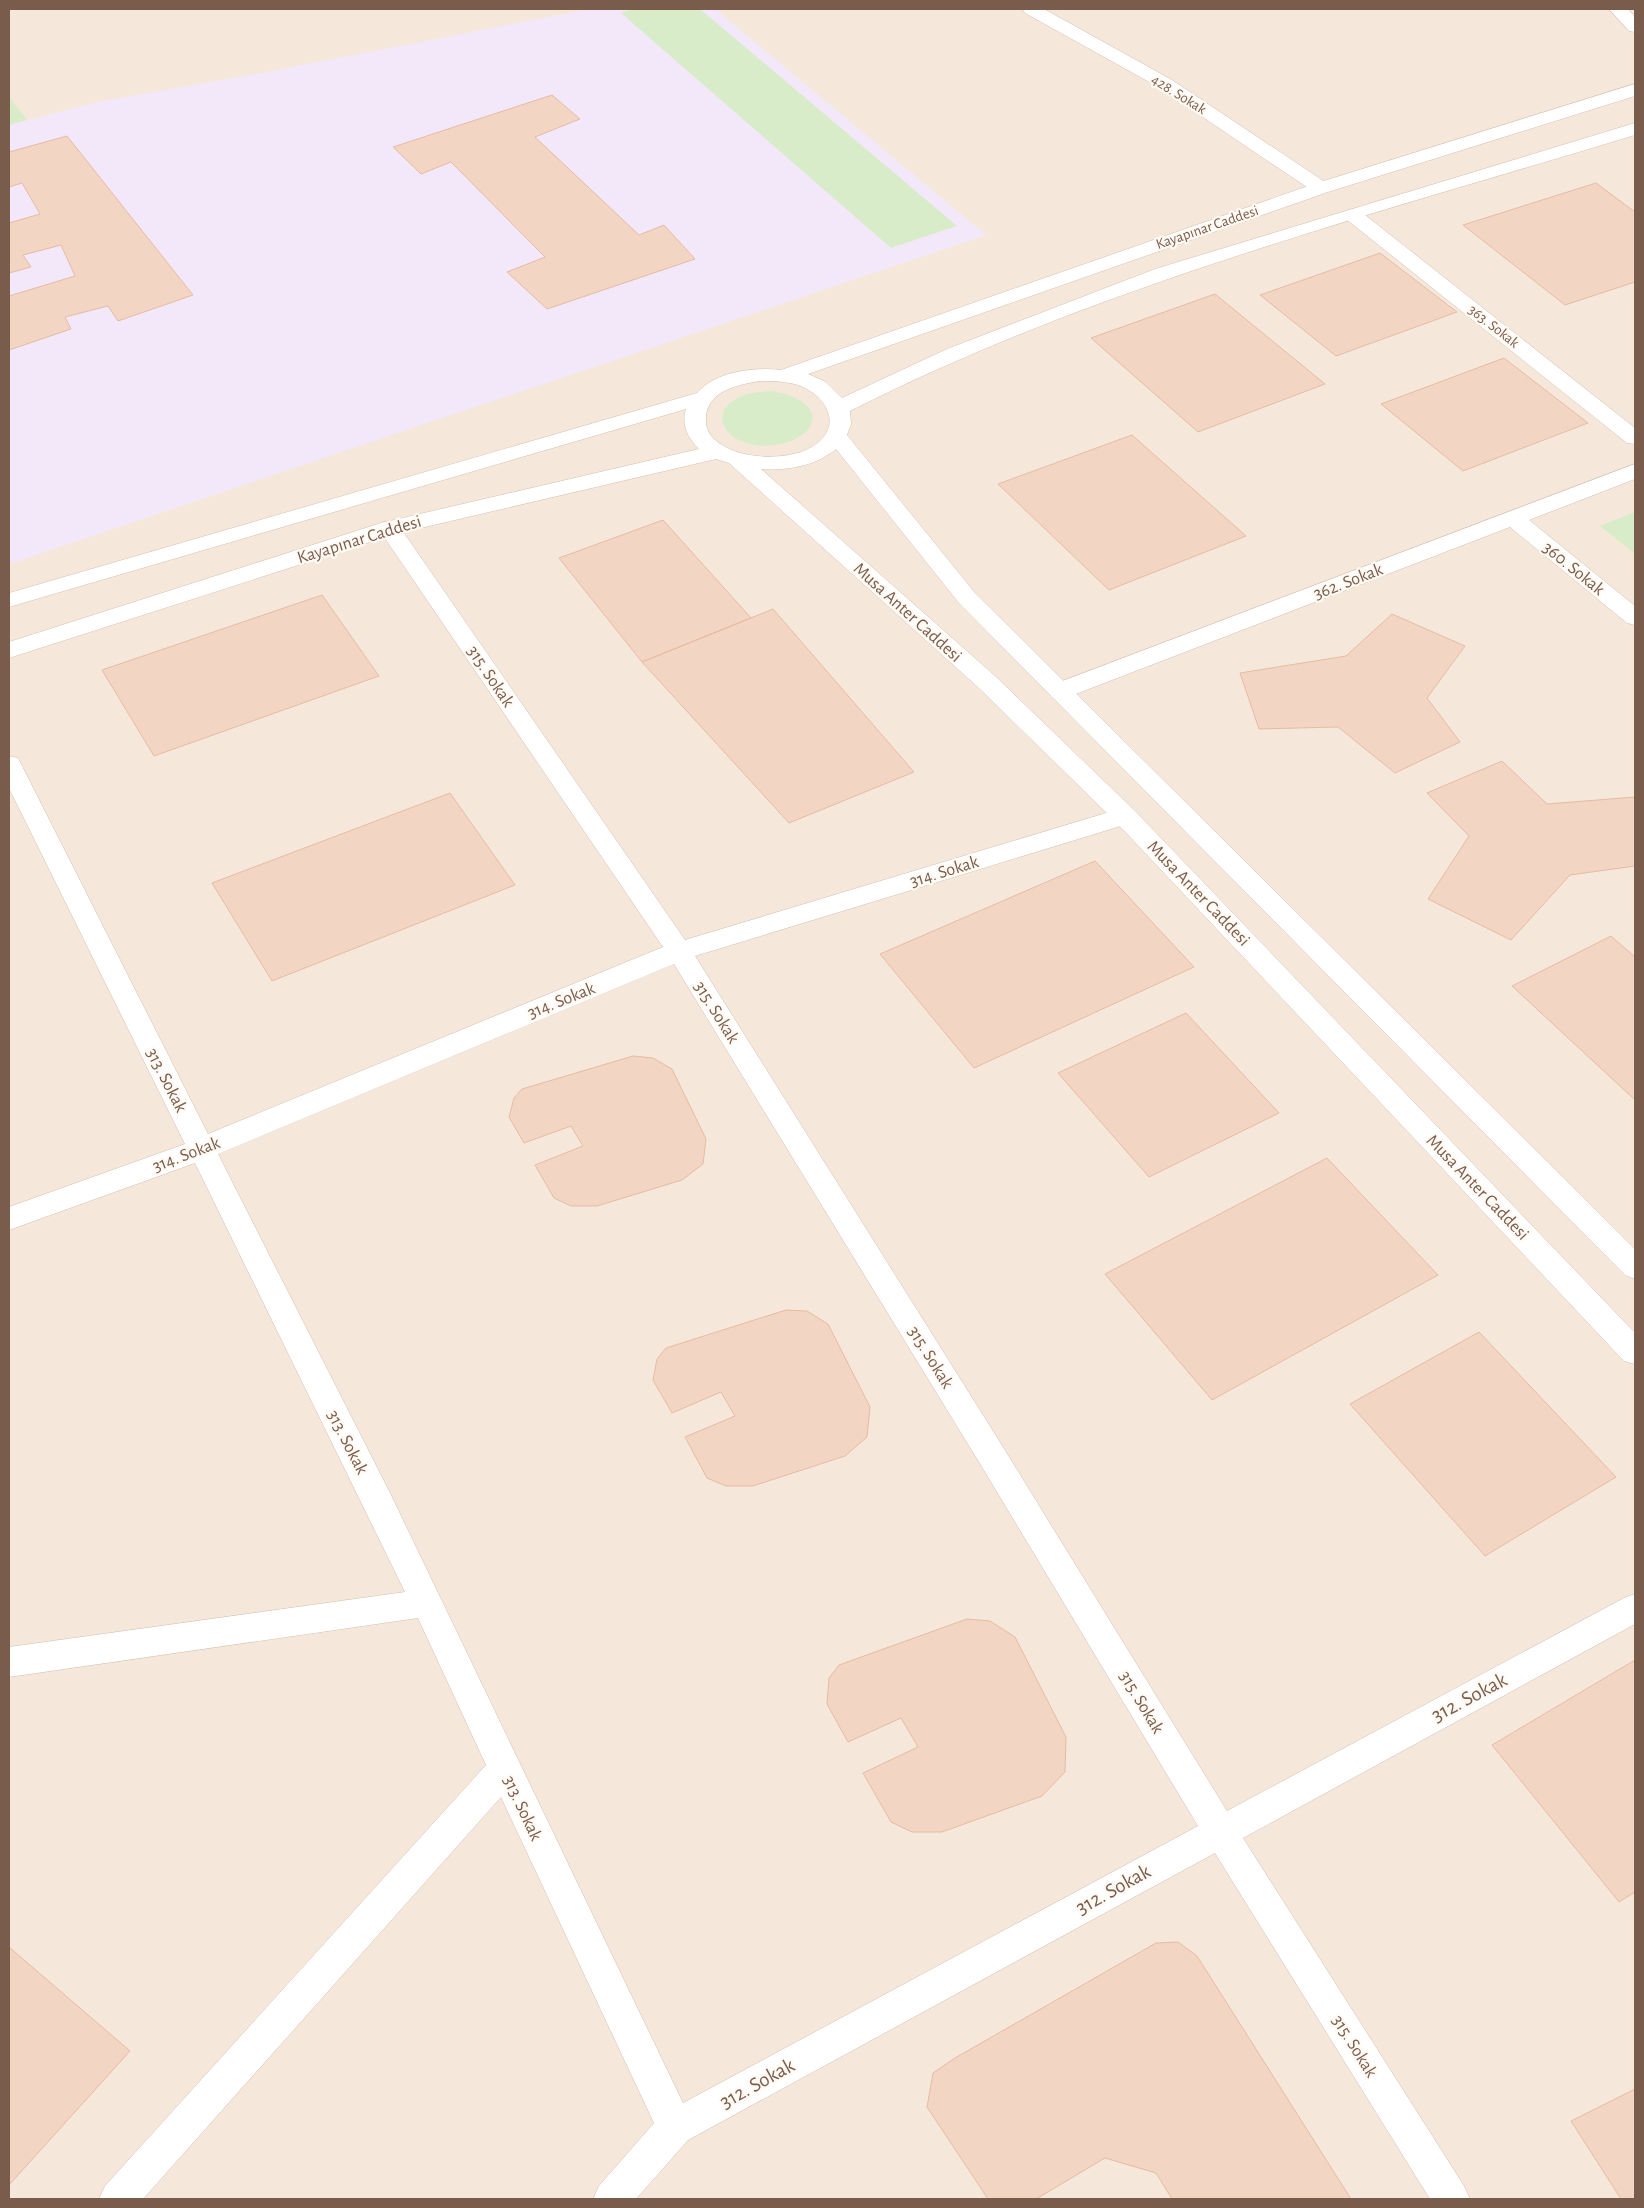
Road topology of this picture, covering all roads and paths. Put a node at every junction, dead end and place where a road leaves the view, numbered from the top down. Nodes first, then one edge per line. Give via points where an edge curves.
1 (1031, 9) edge
2 (1618, 9) edge
3 (1635, 28) edge
4 (1635, 90) edge
5 (1635, 129) edge
6 (1321, 188) junction
7 (1353, 215) junction
8 (783, 376) junction
9 (702, 398) junction
10 (839, 408) junction
11 (836, 435) junction
12 (1635, 438) edge
13 (727, 456) junction
14 (1635, 471) edge
15 (1513, 518) junction
16 (389, 528) junction
17 (9, 600) edge
18 (1635, 618) edge
19 (9, 650) edge
20 (1060, 691) junction
21 (9, 764) edge
22 (1125, 816) junction
23 (679, 951) junction
24 (201, 1149) junction
25 (9, 1219) edge
26 (1635, 1267) edge
27 (1635, 1352) edge
28 (426, 1603) junction
29 (1635, 1608) edge
30 (9, 1662) edge
31 (505, 1769) junction
32 (1220, 1831) junction
33 (675, 2128) junction
34 (118, 2199) edge
35 (612, 2199) edge
36 (1451, 2199) edge

1 - 6 street, 428. Sokak via 1166,84
2 - 3 street
4 - 6 street, Kayapınar Caddesi
5 - 7 street, Kayapınar Caddesi
6 - 8 street, Kayapınar Caddesi
7 - 10 street, Kayapınar Caddesi via 1162,273 954,353
7 - 12 street, 363. Sokak
8 - 9 street via 759,375 737,379 716,387
8 - 10 street via 818,387 831,396
9 - 13 street via 694,412 693,426 702,440
9 - 17 street
10 - 11 street via 842,422
11 - 13 street via 824,447 785,462 761,463
11 - 20 street via 967,598
13 - 16 street, Kayapınar Caddesi
13 - 22 street, Musa Anter Caddesi via 987,682
14 - 15 street, 362. Sokak
15 - 18 street, 360. Sokak
15 - 20 street, 362. Sokak
16 - 19 street, Kayapınar Caddesi
16 - 23 street, 315. Sokak
20 - 26 street
21 - 24 street, 313. Sokak
22 - 23 street, 314. Sokak
22 - 27 street, Musa Anter Caddesi
23 - 24 street, 314. Sokak
23 - 32 street, 315. Sokak
24 - 25 street, 314. Sokak
24 - 28 street, 313. Sokak
28 - 30 street
28 - 31 street, 313. Sokak
29 - 32 street, 312. Sokak
31 - 33 street, 313. Sokak
31 - 34 street
32 - 33 street, 312. Sokak
32 - 36 street, 315. Sokak
33 - 35 street, 312. Sokak

